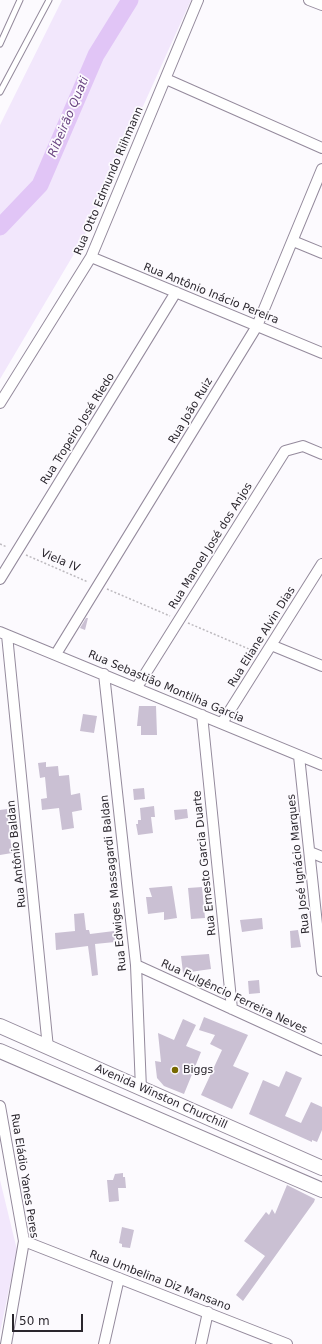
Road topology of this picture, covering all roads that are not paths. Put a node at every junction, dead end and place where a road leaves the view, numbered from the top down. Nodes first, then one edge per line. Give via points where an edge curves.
1 (20, 0) edge
2 (48, 0) edge
3 (198, 0) edge
4 (309, 0) edge
5 (322, 5) edge
6 (0, 44) edge
7 (166, 79) junction
8 (0, 92) edge
9 (322, 148) edge
10 (322, 169) edge
11 (293, 242) junction
12 (322, 253) edge
13 (90, 257) junction
14 (176, 292) junction
15 (257, 326) junction
16 (322, 353) edge
17 (0, 403) edge
18 (322, 454) edge
19 (322, 564) edge
20 (0, 579) edge
21 (4, 633) edge
22 (271, 645) junction
23 (56, 654) junction
24 (322, 666) edge
25 (104, 674) junction
26 (137, 687) junction
27 (202, 715) junction
28 (222, 723) junction
29 (299, 756) junction
30 (322, 765) edge
31 (310, 852) junction
32 (322, 857) edge
33 (321, 952) edge
34 (136, 965) junction
35 (322, 971) edge
36 (232, 1009) junction
37 (0, 1026) edge
38 (48, 1048) junction
39 (322, 1050) edge
40 (0, 1051) edge
41 (141, 1089) junction
42 (118, 1101) junction
43 (0, 1106) edge
44 (322, 1168) edge
45 (322, 1190) edge
46 (24, 1241) junction
47 (119, 1278) junction
48 (208, 1312) junction
49 (6, 1344) edge
50 (104, 1344) edge
51 (201, 1344) edge
52 (287, 1344) edge

1 - 6 lane
2 - 8 lane
3 - 7 street, Rua Otto Edmundo Riihmann
4 - 5 street
7 - 9 street
7 - 13 street, Rua Otto Edmundo Riihmann
10 - 11 street, Rua João Ruiz
11 - 12 street
11 - 15 street, Rua João Ruiz
13 - 14 street, Rua Antônio Inácio Pereira
13 - 17 street, Rua Otto Edmundo Riihmann
14 - 15 street, Rua Antônio Inácio Pereira
14 - 20 street, Rua Tropeiro José Riedo
15 - 16 street, Rua Antônio Inácio Pereira
15 - 23 street, Rua João Ruiz
18 - 26 street, Rua Manoel José dos Anjos via 303,446 286,451
19 - 22 street, Rua Eliane Alvin Dias
21 - 23 street, Rua Sebastião Montilha Garcia
21 - 38 street, Rua Antônio Baldan
22 - 24 street
22 - 28 street, Rua Eliane Alvin Dias
23 - 25 street, Rua Sebastião Montilha Garcia
25 - 26 street, Rua Sebastião Montilha Garcia
25 - 34 street, Rua Edwiges Massagardi Baldan
26 - 27 street, Rua Sebastião Montilha Garcia
27 - 28 street, Rua Sebastião Montilha Garcia
27 - 36 street, Rua Ernesto Garcia Duarte
28 - 29 street, Rua Sebastião Montilha Garcia
29 - 30 street, Rua Sebastião Montilha Garcia
29 - 31 street, Rua José Ignácio Marques
31 - 32 street
31 - 33 street, Rua José Ignácio Marques
33 - 35 street, Rua José Ignácio Marques
34 - 36 street, Rua Fulgêncio Ferreira Neves
34 - 41 street, Rua Edwiges Massagardi Baldan
36 - 39 street, Rua Fulgêncio Ferreira Neves
37 - 38 main road, Avenida Winston Churchill
38 - 41 main road, Avenida Winston Churchill
40 - 42 main road, Avenida Winston Churchill
41 - 42 main road via 137,1095
41 - 44 main road, Avenida Winston Churchill
42 - 45 main road, Avenida Winston Churchill
43 - 46 street, Rua Eládio Yanes Peres
46 - 47 street, Rua Umbelina Diz Mansano
46 - 49 street, Rua Eládio Yanes Peres
47 - 48 street, Rua Umbelina Diz Mansano
47 - 50 street
48 - 51 street
48 - 52 street, Rua Umbelina Diz Mansano

